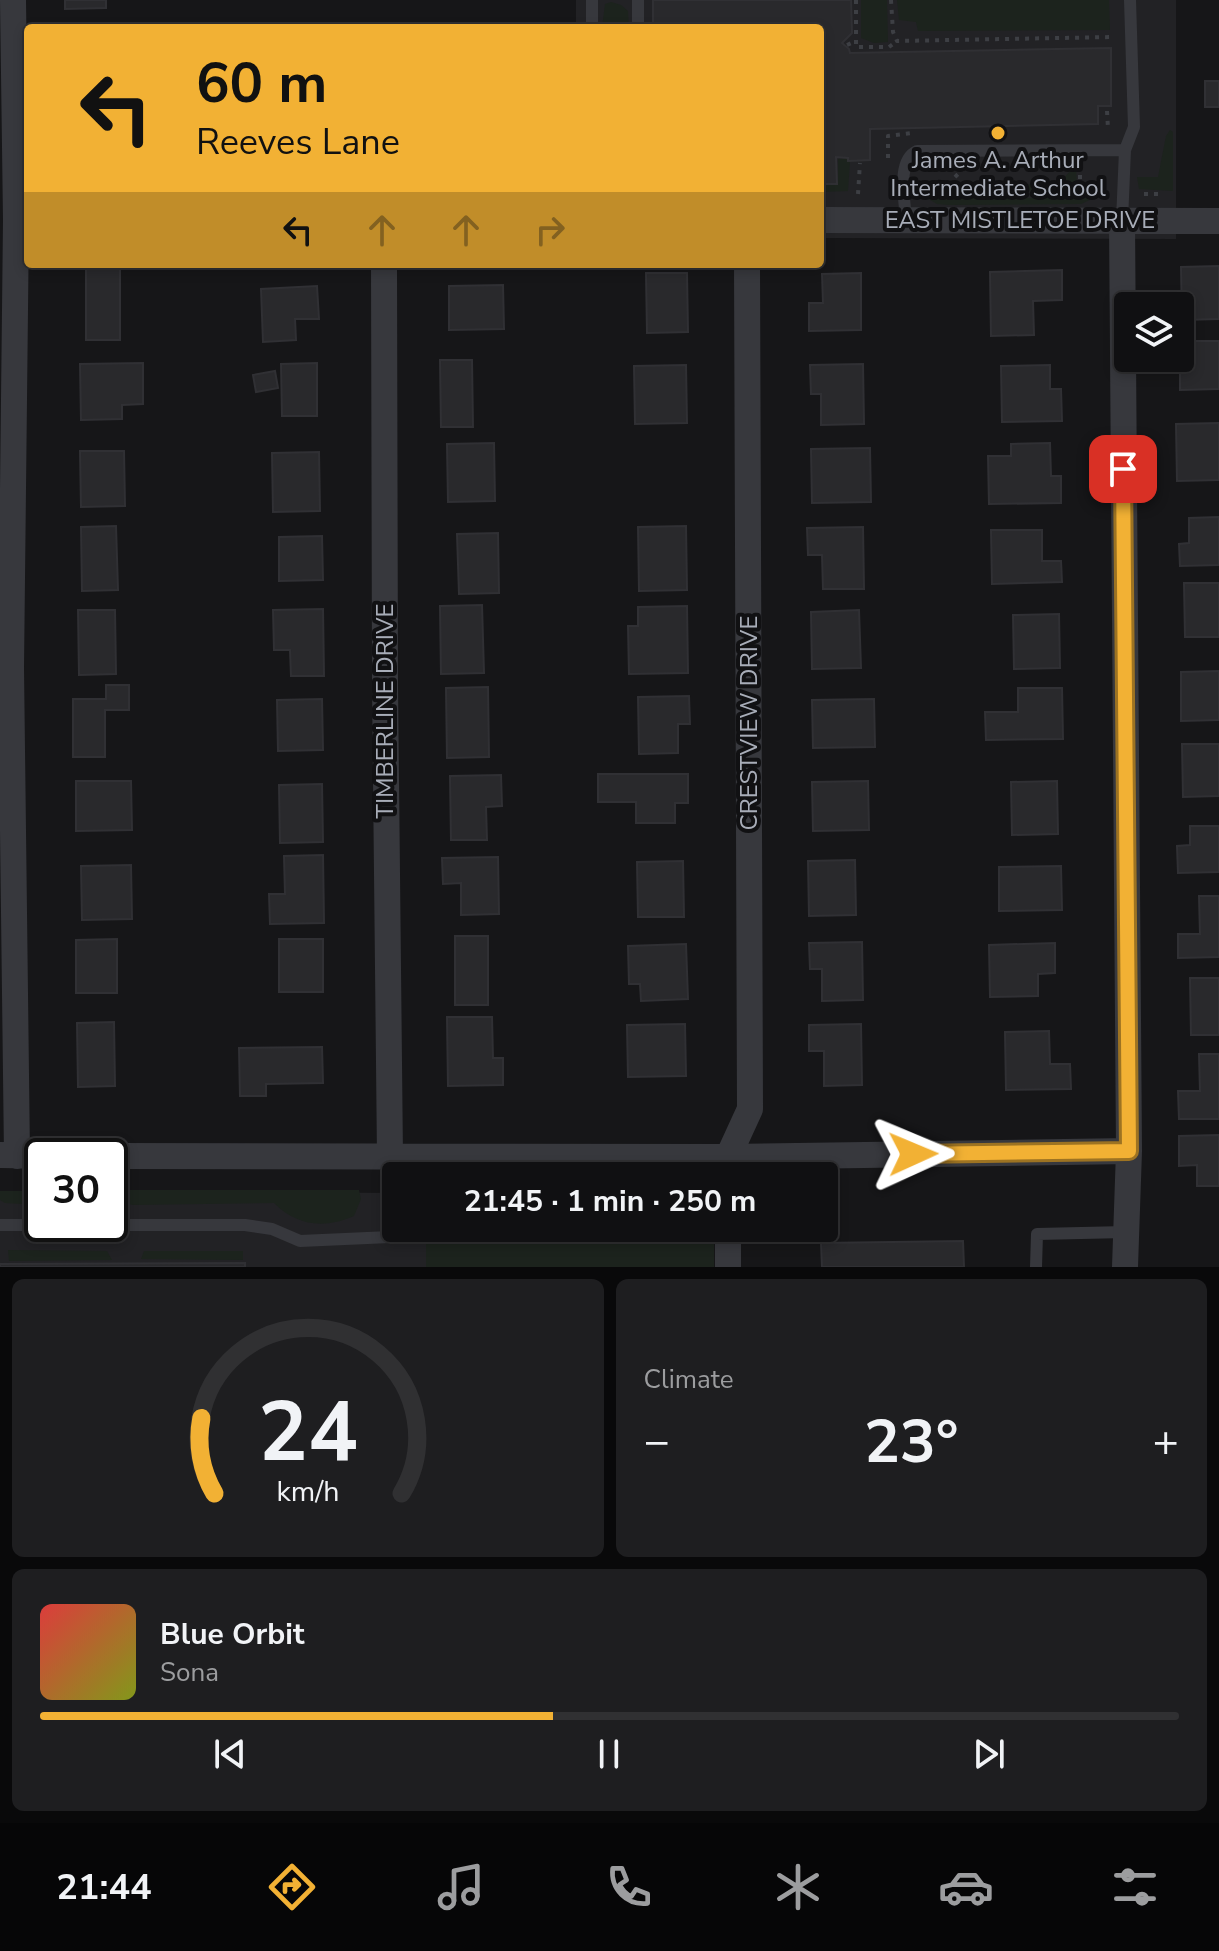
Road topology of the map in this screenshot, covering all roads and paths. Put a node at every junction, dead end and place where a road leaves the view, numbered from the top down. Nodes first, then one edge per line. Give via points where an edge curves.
1 (13, 0) edge
2 (592, 0) edge
3 (638, 0) edge
4 (856, 0) edge
5 (891, 0) edge
6 (1130, 0) edge
7 (592, 24) edge
8 (638, 24) edge
9 (897, 41) junction
10 (847, 45) dead end
11 (856, 46) junction
12 (1116, 49) dead end
13 (1107, 111) dead end
14 (1115, 126) dead end
15 (1108, 129) junction
16 (1098, 134) dead end
17 (1125, 150) junction
18 (970, 162) dead end
19 (860, 163) dead end
20 (1080, 169) dead end
21 (1080, 193) dead end
22 (860, 194) dead end
23 (950, 195) dead end
24 (15, 220) edge
25 (824, 220) edge
26 (906, 220) junction
27 (1122, 221) junction
28 (1219, 221) edge
29 (384, 268) edge
30 (747, 268) edge
31 (1129, 1151) junction
32 (9, 1156) edge
33 (128, 1156) edge
34 (390, 1157) junction
35 (578, 1162) edge
36 (730, 1162) edge
37 (835, 1162) edge
38 (0, 1225) edge
39 (1126, 1232) junction
40 (728, 1242) edge
41 (728, 1267) edge
42 (1036, 1267) edge
43 (1125, 1267) edge

1 - 24 street
2 - 7 lane
3 - 8 lane
4 - 11 path
5 - 9 path
6 - 17 lane via 1134,127
9 - 11 path via 889,47
9 - 12 path via 1116,35
10 - 11 path
13 - 15 path
14 - 15 path
15 - 16 path
17 - 26 lane via 917,151 904,163
17 - 27 lane
18 - 23 path via 950,182
19 - 22 path
20 - 21 path
24 - 32 street
25 - 26 street, EAST MISTLETOE DRIVE
26 - 27 street, EAST MISTLETOE DRIVE
27 - 28 street, EAST MISTLETOE DRIVE
27 - 31 street
29 - 34 street, TIMBERLINE DRIVE
30 - 36 street, CRESTVIEW DRIVE via 750,1109
31 - 37 street
31 - 39 street
33 - 34 street
34 - 35 street
34 - 38 lane via 390,1237 300,1241 245,1225
39 - 42 lane via 1037,1234
39 - 43 street
40 - 41 street

